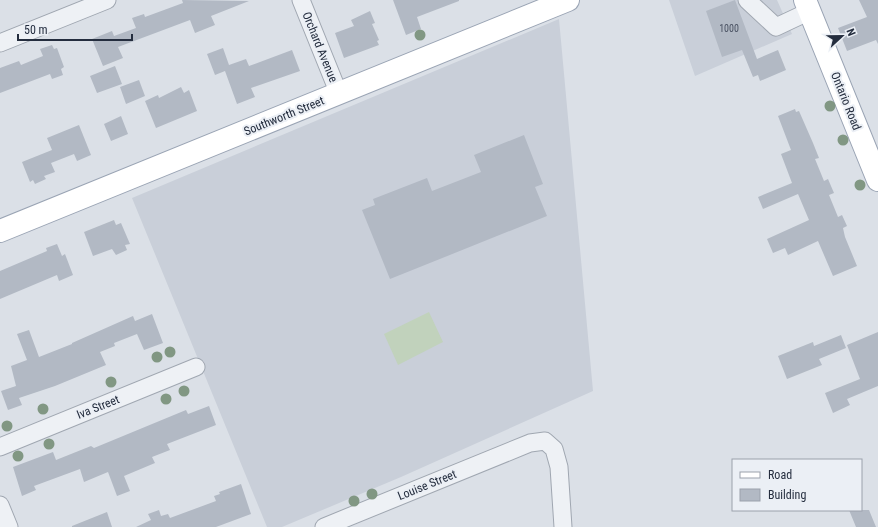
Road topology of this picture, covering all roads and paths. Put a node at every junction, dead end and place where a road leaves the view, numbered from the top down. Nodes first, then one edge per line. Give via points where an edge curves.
1 (107, 0) edge
2 (301, 0) edge
3 (568, 0) edge
4 (748, 0) edge
5 (808, 6) edge
6 (0, 43) edge
7 (338, 94) junction
8 (878, 180) edge
9 (0, 231) edge
10 (196, 367) dead end
11 (0, 446) edge
12 (0, 505) edge
13 (9, 527) edge
14 (324, 527) edge
15 (564, 527) edge

1 - 6 street
2 - 7 street, Orchard Avenue
3 - 7 main road, Southworth Street
4 - 5 street via 776,27
5 - 8 main road, Ontario Road
7 - 9 main road, Southworth Street
10 - 11 street, Iva Street
12 - 13 street
14 - 15 street, Louise Street via 530,443 545,441 554,449 559,467

